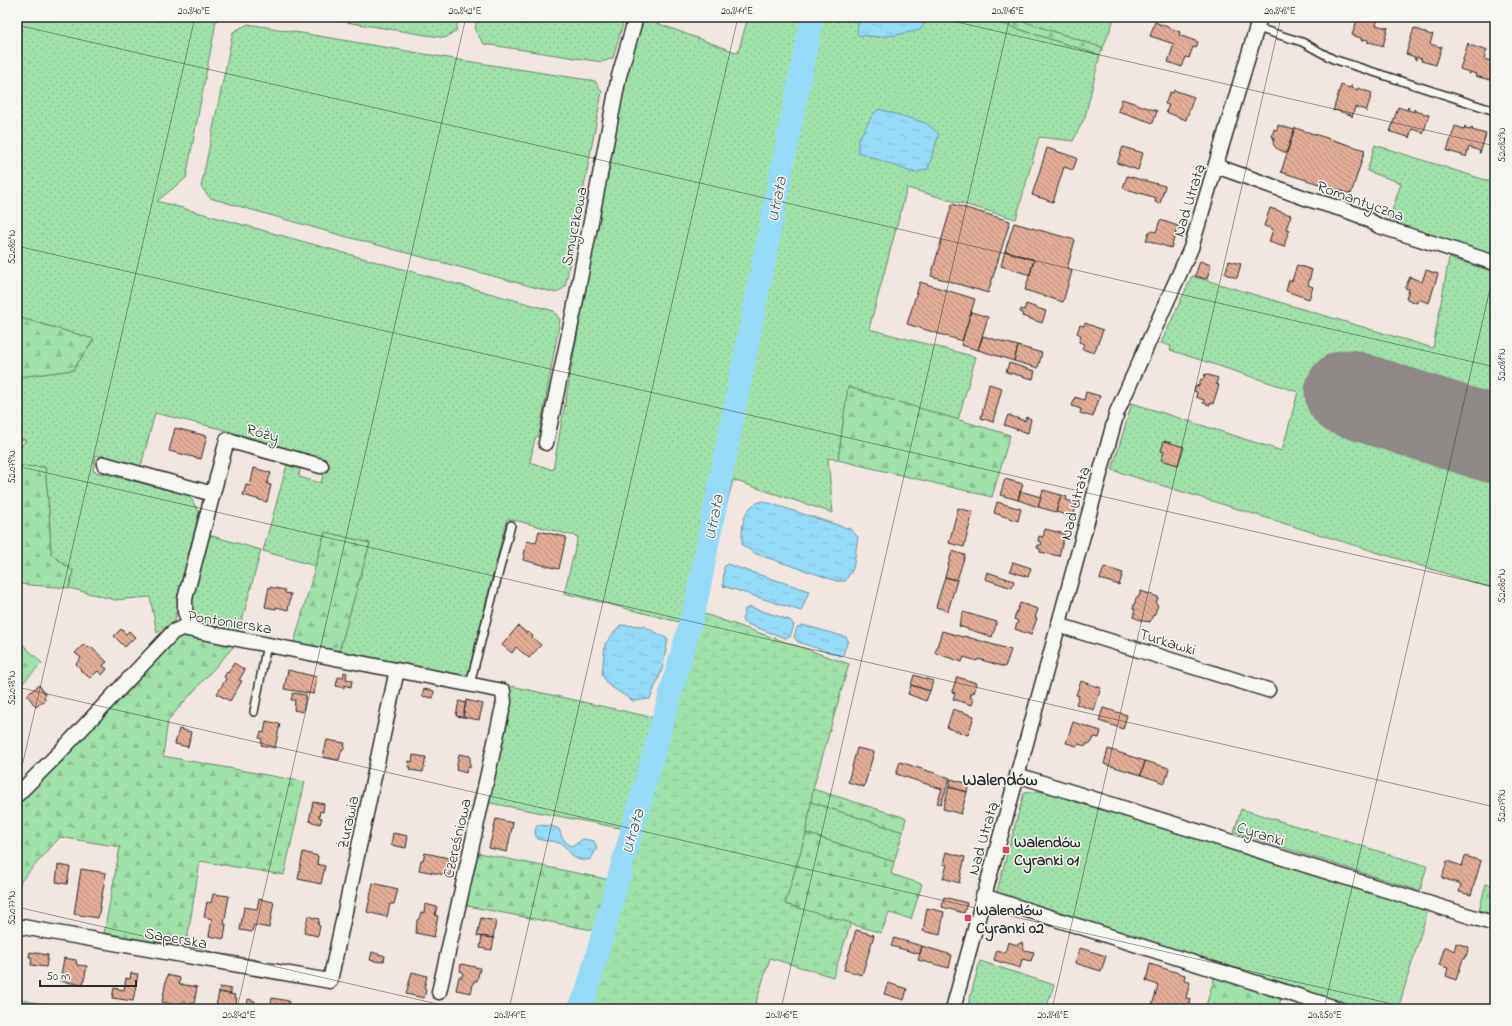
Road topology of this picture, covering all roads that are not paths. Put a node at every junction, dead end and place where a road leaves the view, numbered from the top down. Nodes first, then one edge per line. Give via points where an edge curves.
1 (636, 17) edge
2 (1258, 22) edge
3 (1495, 111) edge
4 (1216, 166) junction
5 (1495, 263) edge
6 (546, 443) dead end
7 (104, 464) dead end
8 (321, 466) dead end
9 (213, 494) junction
10 (511, 525) dead end
11 (1058, 625) junction
12 (192, 629) junction
13 (267, 644) junction
14 (397, 670) junction
15 (470, 684) junction
16 (1268, 690) dead end
17 (503, 691) joint
18 (254, 712) dead end
19 (1017, 775) junction
20 (17, 795) edge
21 (983, 896) junction
22 (1495, 924) edge
23 (17, 926) edge
24 (330, 981) joint
25 (439, 992) dead end
26 (953, 1009) edge
27 (1338, 1009) edge

1 - 6 street, Smyczkowa via 619,76
2 - 3 lane via 1333,59
2 - 4 street, Nad Utratą
4 - 5 street, Romantyczna via 1345,210 1379,226
4 - 11 street, Nad Utratą via 1191,248 1117,412
7 - 9 street
8 - 9 street, Róży via 227,440
9 - 12 street, Róży via 185,599 185,612
10 - 15 lane
11 - 16 street, Turkawki
11 - 19 street, Nad Utratą
12 - 13 street, Pontonierska
12 - 20 street, Pontonierska via 182,628 173,632
13 - 14 street, Pontonierska
13 - 18 lane
14 - 15 street, Pontonierska
14 - 24 street, Żurawia
15 - 17 street, Pontonierska
17 - 25 street, Czereśniowa via 504,702
19 - 21 street, Nad Utratą
19 - 22 street, Cyranki
21 - 26 street, Nad Utratą
21 - 27 street
23 - 24 street, Saperska

